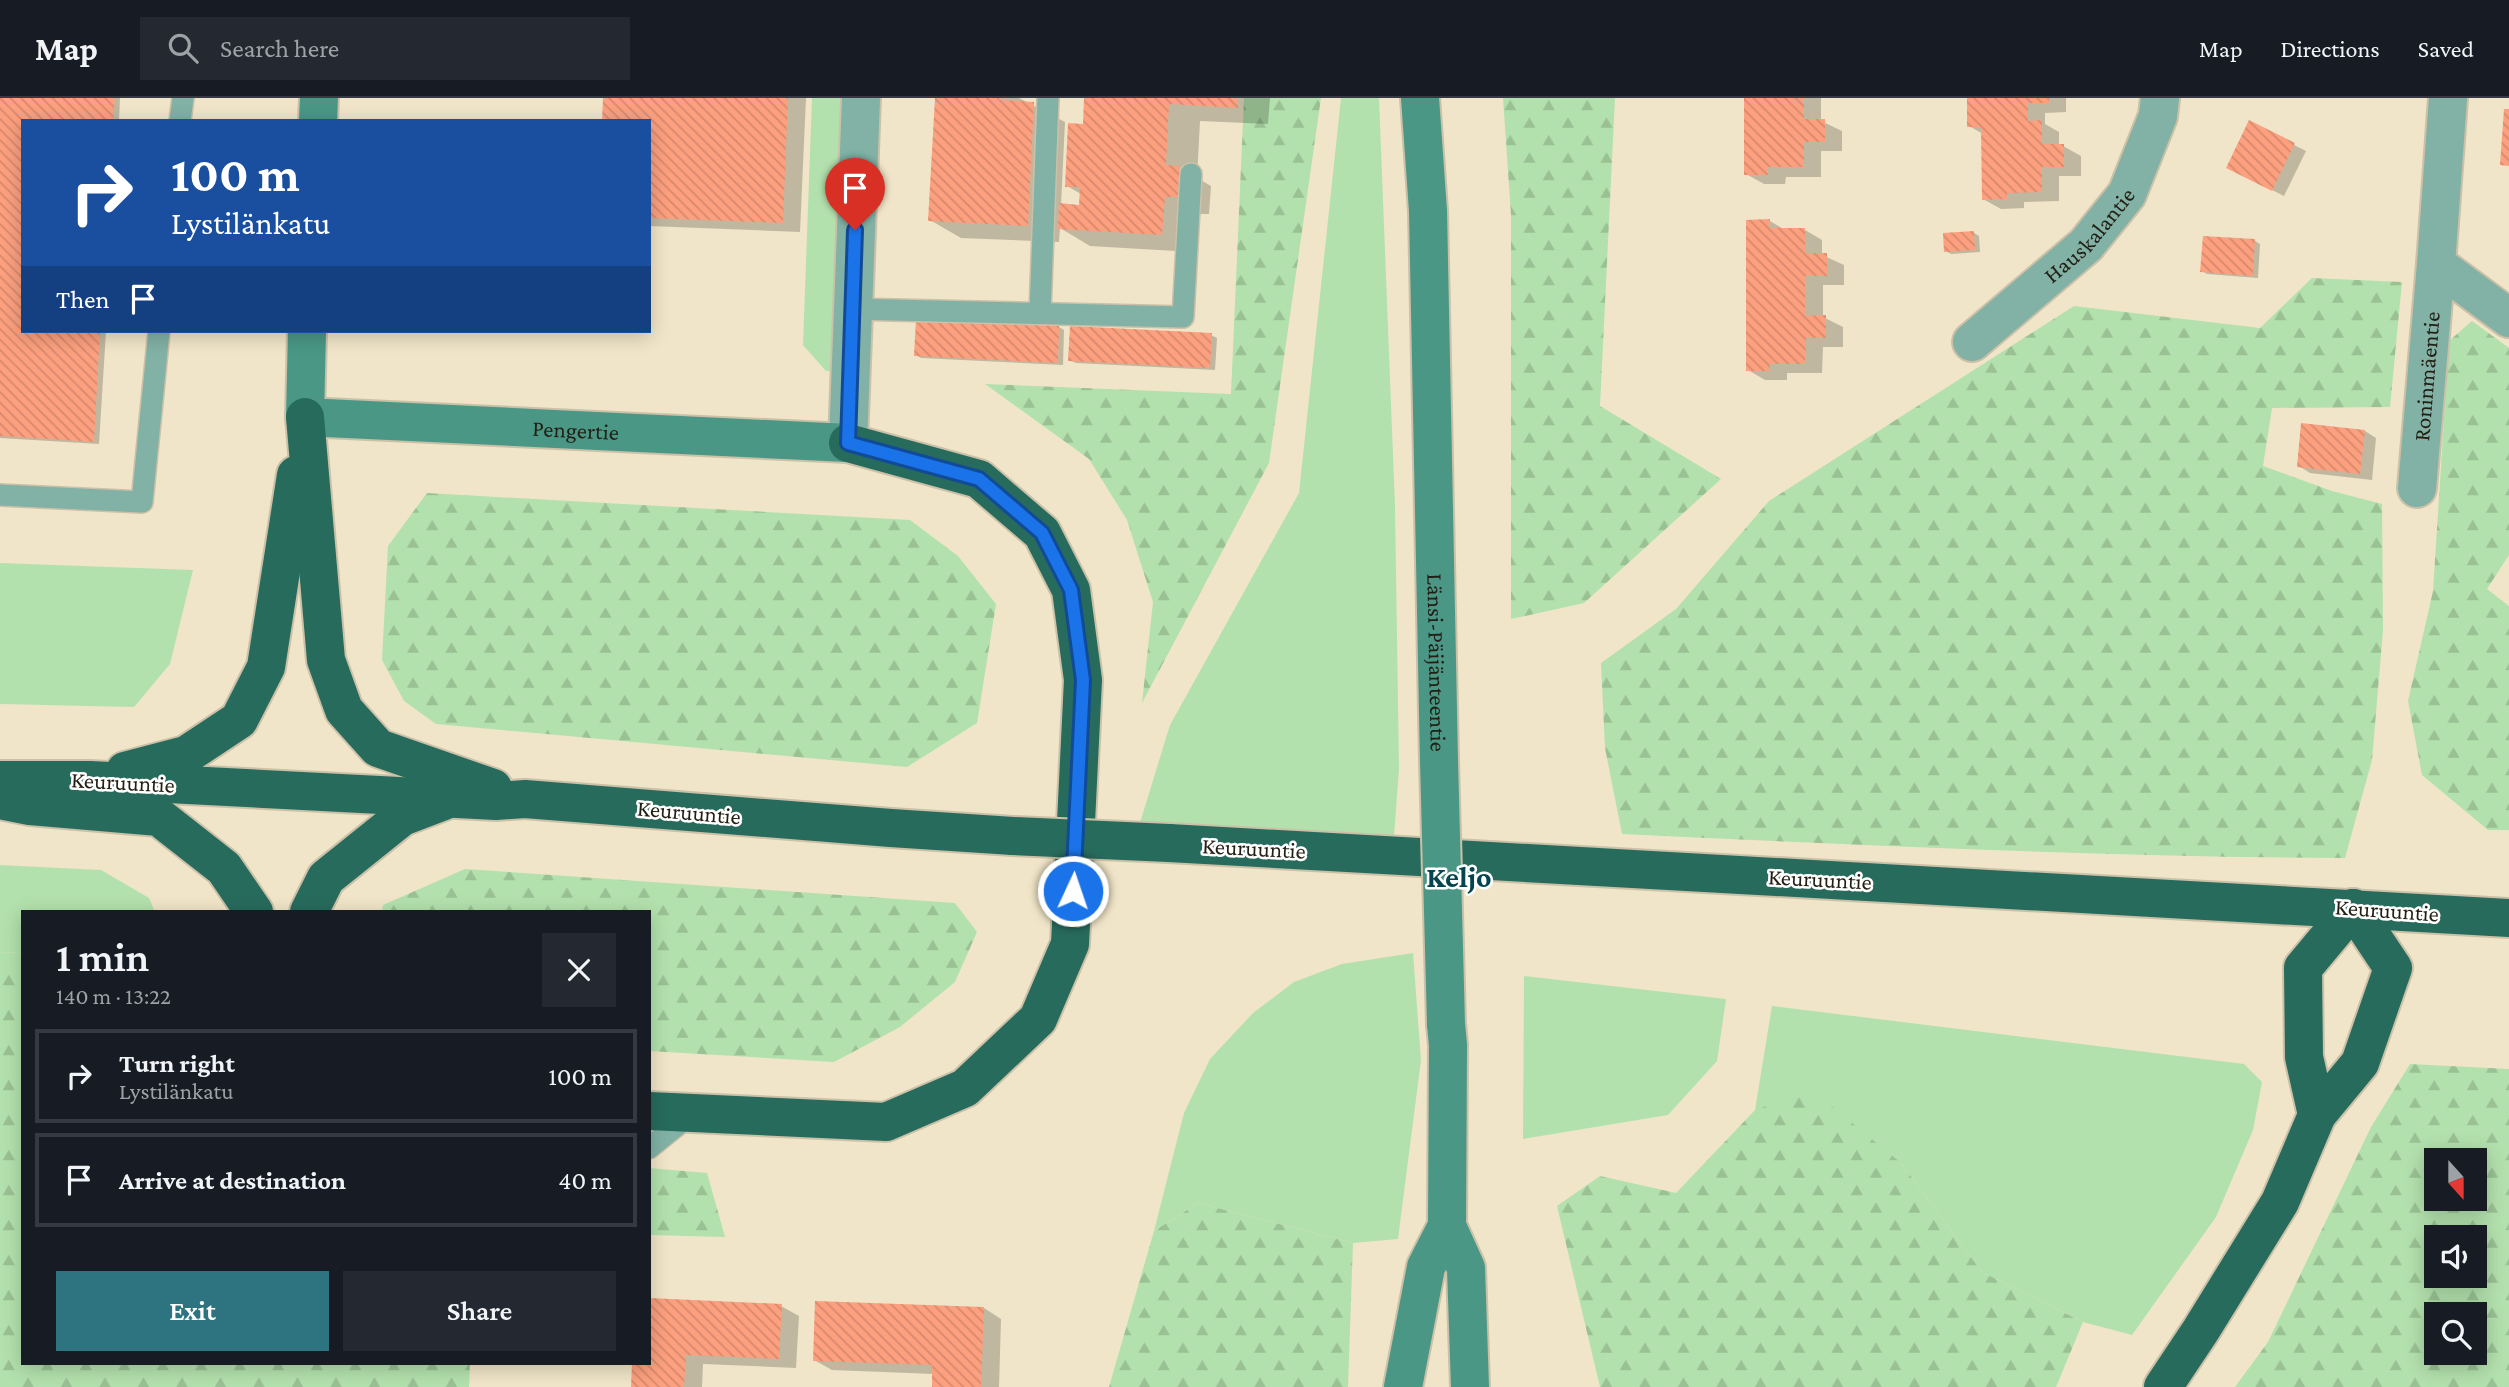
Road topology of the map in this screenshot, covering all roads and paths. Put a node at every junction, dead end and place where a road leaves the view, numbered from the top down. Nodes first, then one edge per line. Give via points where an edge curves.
1 (183, 98) edge
2 (319, 98) edge
3 (861, 98) edge
4 (1048, 98) edge
5 (1420, 98) edge
6 (2160, 98) edge
7 (2448, 98) edge
8 (180, 119) edge
9 (318, 119) edge
10 (1191, 174) dead end
11 (2436, 264) junction
12 (852, 309) junction
13 (1040, 313) junction
14 (2509, 318) edge
15 (159, 333) edge
16 (307, 333) edge
17 (1972, 342) dead end
18 (305, 417) junction
19 (848, 443) junction
20 (2417, 488) dead end
21 (0, 495) edge
22 (0, 779) edge
23 (90, 780) junction
24 (450, 799) junction
25 (525, 799) junction
26 (0, 800) edge
27 (2353, 908) junction
28 (253, 910) edge
29 (310, 910) edge
30 (2509, 918) edge
31 (651, 1111) edge
32 (693, 1113) junction
33 (2317, 1115) junction
34 (651, 1146) edge
35 (1447, 1226) junction
36 (1403, 1387) edge
37 (1470, 1387) edge
38 (2163, 1387) edge

1 - 8 lane
2 - 9 main road
3 - 12 street
4 - 13 lane
5 - 35 main road, Länsi-Päijänteentie, bridge via 1428,211 1448,1045
6 - 17 street, Hauskalantie via 2158,116 2127,194 2086,245
7 - 11 street, Roninmäentie
10 - 13 lane via 1183,317
11 - 14 street, Roninmäentie
11 - 20 street, Roninmäentie
12 - 13 lane
12 - 19 street
15 - 21 lane via 142,502
16 - 18 main road
18 - 19 main road, Pengertie
18 - 23 highway via 266,667 239,720 186,755
18 - 25 highway via 326,660 344,710 378,748
19 - 32 highway via 979,479 1042,533 1071,590 1083,680 1070,944 1038,1019 965,1088 886,1122
22 - 23 highway, Keuruuntie
23 - 24 highway, Keuruuntie
24 - 25 highway, Keuruuntie
24 - 29 highway via 402,817 326,878
25 - 27 highway, Keuruuntie, bridge via 891,828
26 - 28 highway via 159,817 223,868
27 - 30 highway, Keuruuntie
27 - 33 highway via 2303,968 2304,1057
27 - 33 highway via 2393,968 2360,1063
31 - 32 highway
32 - 34 lane
33 - 38 highway via 2280,1202
35 - 36 main road, Länsi-Päijänteentie via 1426,1267
35 - 37 main road, Länsi-Päijänteentie via 1466,1268

